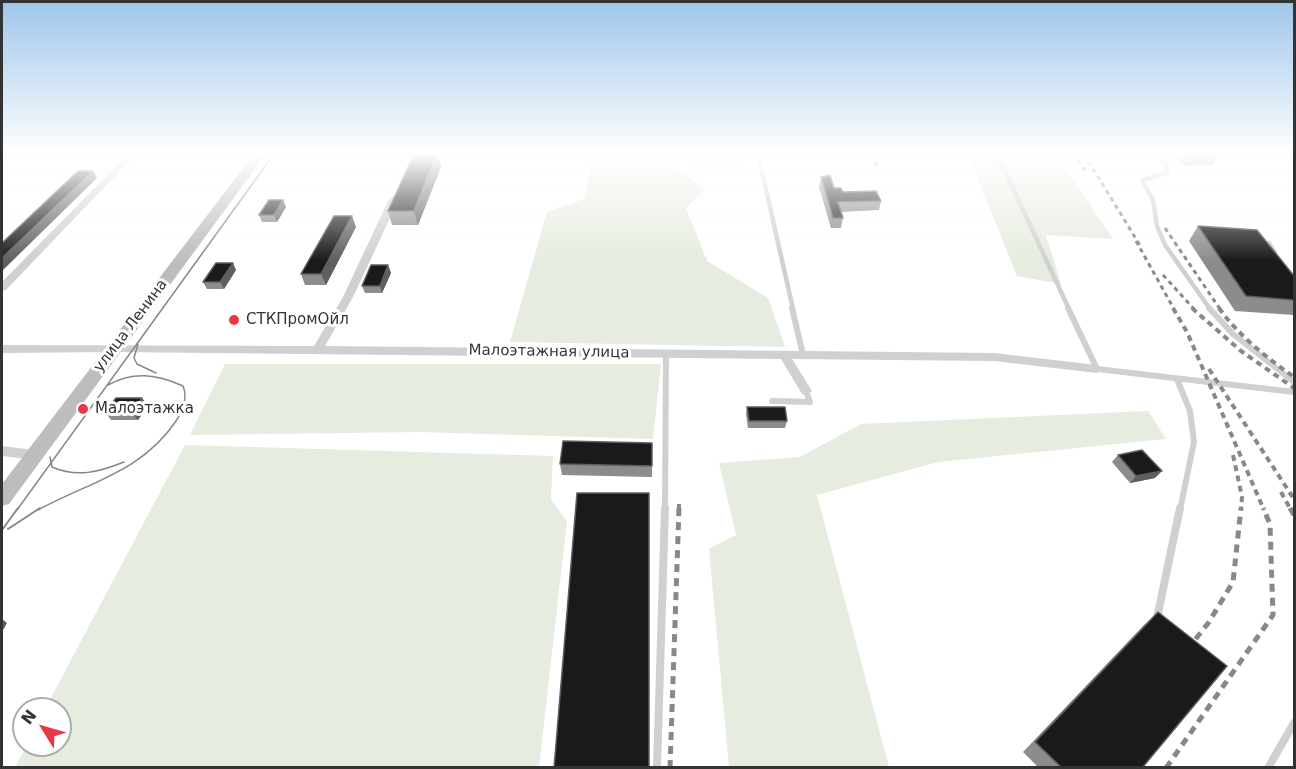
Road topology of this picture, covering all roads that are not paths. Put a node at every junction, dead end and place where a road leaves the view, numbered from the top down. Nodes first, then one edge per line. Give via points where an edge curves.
1 (97, 190) edge
2 (233, 190) edge
3 (766, 190) edge
4 (1014, 190) edge
5 (1148, 190) edge
6 (397, 192) edge
7 (1269, 243) edge
8 (1282, 262) edge
9 (2, 288) edge
10 (115, 348) junction
11 (2, 349) edge
12 (317, 350) junction
13 (666, 353) junction
14 (784, 355) junction
15 (803, 355) junction
16 (1096, 369) junction
17 (1177, 379) junction
18 (1294, 382) edge
19 (806, 391) joint
20 (1291, 391) edge
21 (1294, 397) edge
22 (772, 401) dead end
23 (2, 451) edge
24 (34, 455) junction
25 (2, 498) edge
26 (1155, 625) edge
27 (1294, 723) edge
28 (657, 768) edge
29 (1268, 768) edge

1 - 9 street
2 - 10 main road, улица Ленина
3 - 15 lane
4 - 16 lane
5 - 18 lane via 1165,245 1216,318
6 - 12 street via 348,297
7 - 8 lane
10 - 11 street, Малоэтажная улица
10 - 12 street, Малоэтажная улица
10 - 24 main road, улица Ленина
12 - 13 street, Малоэтажная улица
13 - 14 street, Малоэтажная улица
13 - 28 lane via 665,561
14 - 15 street, Малоэтажная улица
14 - 19 street
15 - 16 street, Малоэтажная улица via 994,357
16 - 17 lane
17 - 20 lane
17 - 26 lane via 1190,411 1194,442
19 - 22 lane via 810,402
20 - 21 lane
23 - 24 street
24 - 25 main road, улица Ленина
27 - 29 lane

